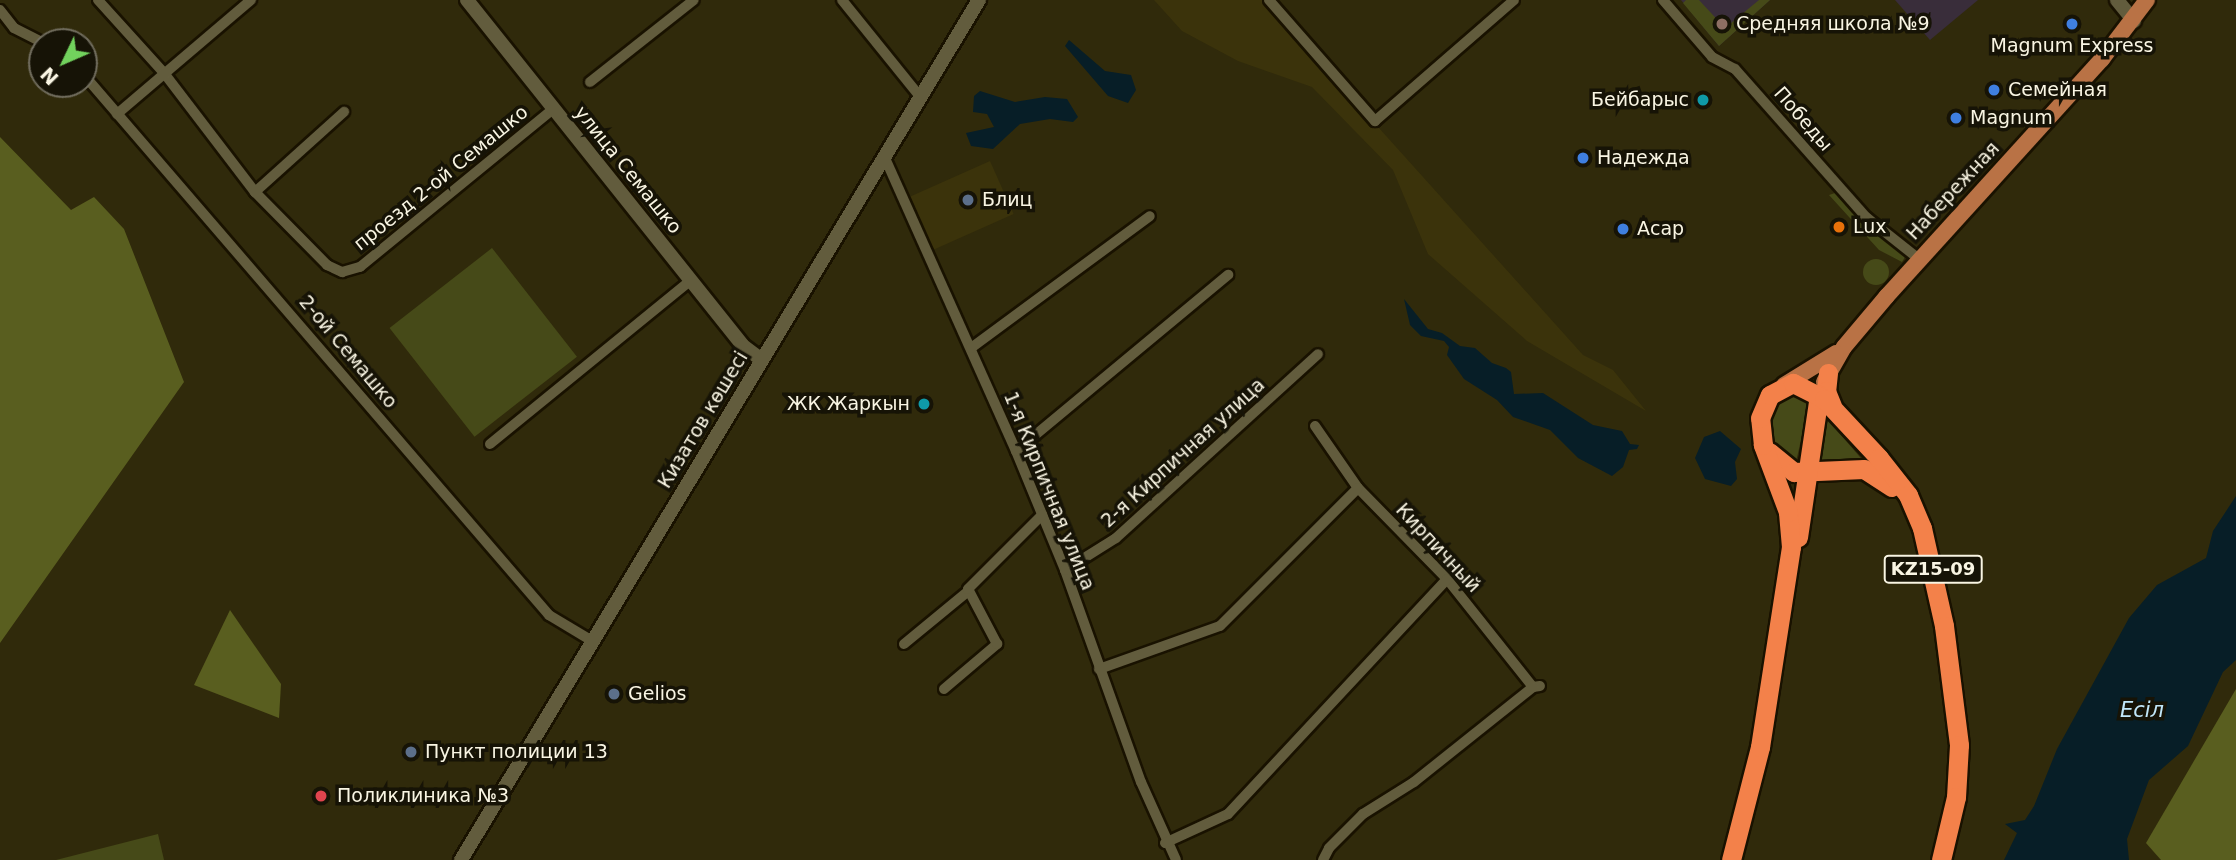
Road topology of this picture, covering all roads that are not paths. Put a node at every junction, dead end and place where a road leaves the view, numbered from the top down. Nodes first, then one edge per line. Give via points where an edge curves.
1 (251, 0) edge
2 (467, 0) edge
3 (694, 0) edge
4 (842, 0) edge
5 (979, 0) edge
6 (1269, 0) edge
7 (1514, 0) edge
8 (1663, 0) edge
9 (2117, 0) edge
10 (2147, 0) edge
11 (102, 1) edge
12 (0, 10) edge
13 (2134, 21) junction
14 (28, 35) edge
15 (163, 73) junction
16 (590, 82) dead end
17 (98, 92) edge
18 (921, 98) junction
19 (554, 108) junction
20 (344, 112) dead end
21 (117, 114) junction
22 (885, 158) junction
23 (255, 192) junction
24 (1150, 216) dead end
25 (1919, 259) junction
26 (1228, 275) dead end
27 (691, 280) junction
28 (1844, 347) junction
29 (971, 348) junction
30 (1318, 354) dead end
31 (762, 360) junction
32 (1828, 373) junction
33 (1783, 385) junction
34 (1819, 395) junction
35 (1840, 415) junction
36 (1315, 426) dead end
37 (1761, 439) junction
38 (490, 444) dead end
39 (1811, 446) junction
40 (1016, 451) junction
41 (1783, 467) junction
42 (1807, 474) junction
43 (1358, 488) junction
44 (1042, 515) junction
45 (1065, 570) junction
46 (1447, 579) junction
47 (966, 593) junction
48 (1785, 603) junction
49 (594, 642) junction
50 (904, 644) dead end
51 (1099, 669) junction
52 (944, 689) dead end
53 (1958, 779) junction
54 (1166, 843) junction
55 (461, 860) edge
56 (1176, 860) edge
57 (1323, 860) edge
58 (1731, 860) edge
59 (1941, 860) edge

1 - 15 street
2 - 19 main road, улица Семашко
3 - 16 street
4 - 18 street
5 - 18 main road, Кизатов көшесі
6 - 7 street via 1375,121
8 - 25 street, Победы via 1713,57 1735,69 1866,217
9 - 13 main road
10 - 13 main road, Набережная
11 - 15 street, проезд 2-ой Семашко
12 - 14 street via 14,28
13 - 25 main road, Набережная
15 - 21 street
15 - 23 street, проезд 2-ой Семашко
17 - 21 street, 2-ой Семашко
18 - 22 main road, Кизатов көшесі
19 - 23 street, проезд 2-ой Семашко via 351,271 327,265
19 - 27 main road, улица Семашко
20 - 23 street
21 - 49 street, 2-ой Семашко via 344,371 449,502 549,615
22 - 29 street, 1-я Кирпичная улица
22 - 31 main road, Кизатов көшесі
24 - 29 street via 1052,293
25 - 28 main road, Набережная
26 - 40 street
27 - 31 main road, улица Семашко via 742,345
27 - 38 street
28 - 32 main road, Набережная
28 - 33 main road, Набережная
29 - 40 street, 1-я Кирпичная улица
30 - 45 street, 2-я Кирпичная улица via 1116,538
31 - 49 main road, Кизатов көшесі
32 - 34 main road, Набережная
32 - 35 highway via 1826,395
33 - 34 highway, KZ15-09 via 1799,384
33 - 37 highway via 1762,410
34 - 35 highway, KZ15-09
34 - 39 highway
35 - 53 highway, KZ15-09 via 1900,483 1922,528 1956,707
36 - 43 street, Кирпичный
37 - 41 highway
37 - 48 highway via 1784,495 1791,529
39 - 41 highway via 1801,464
39 - 42 highway
40 - 44 street, 1-я Кирпичная улица
41 - 42 highway
42 - 48 highway
42 - 53 highway, KZ15-09 via 1868,469 1901,499 1915,531 1944,655
43 - 46 street, Кирпичный
43 - 51 street via 1220,626
44 - 45 street, 1-я Кирпичная улица
44 - 47 street
45 - 51 street, 1-я Кирпичная улица
46 - 54 street via 1228,814
46 - 57 street, Кирпичный via 1536,686 1414,782 1363,814
47 - 50 street
47 - 52 street via 997,644
48 - 58 highway via 1760,747
49 - 55 main road, Кизатов көшесі
51 - 54 street, 1-я Кирпичная улица
53 - 59 highway, KZ15-09 via 1953,820
54 - 56 street, 1-я Кирпичная улица

